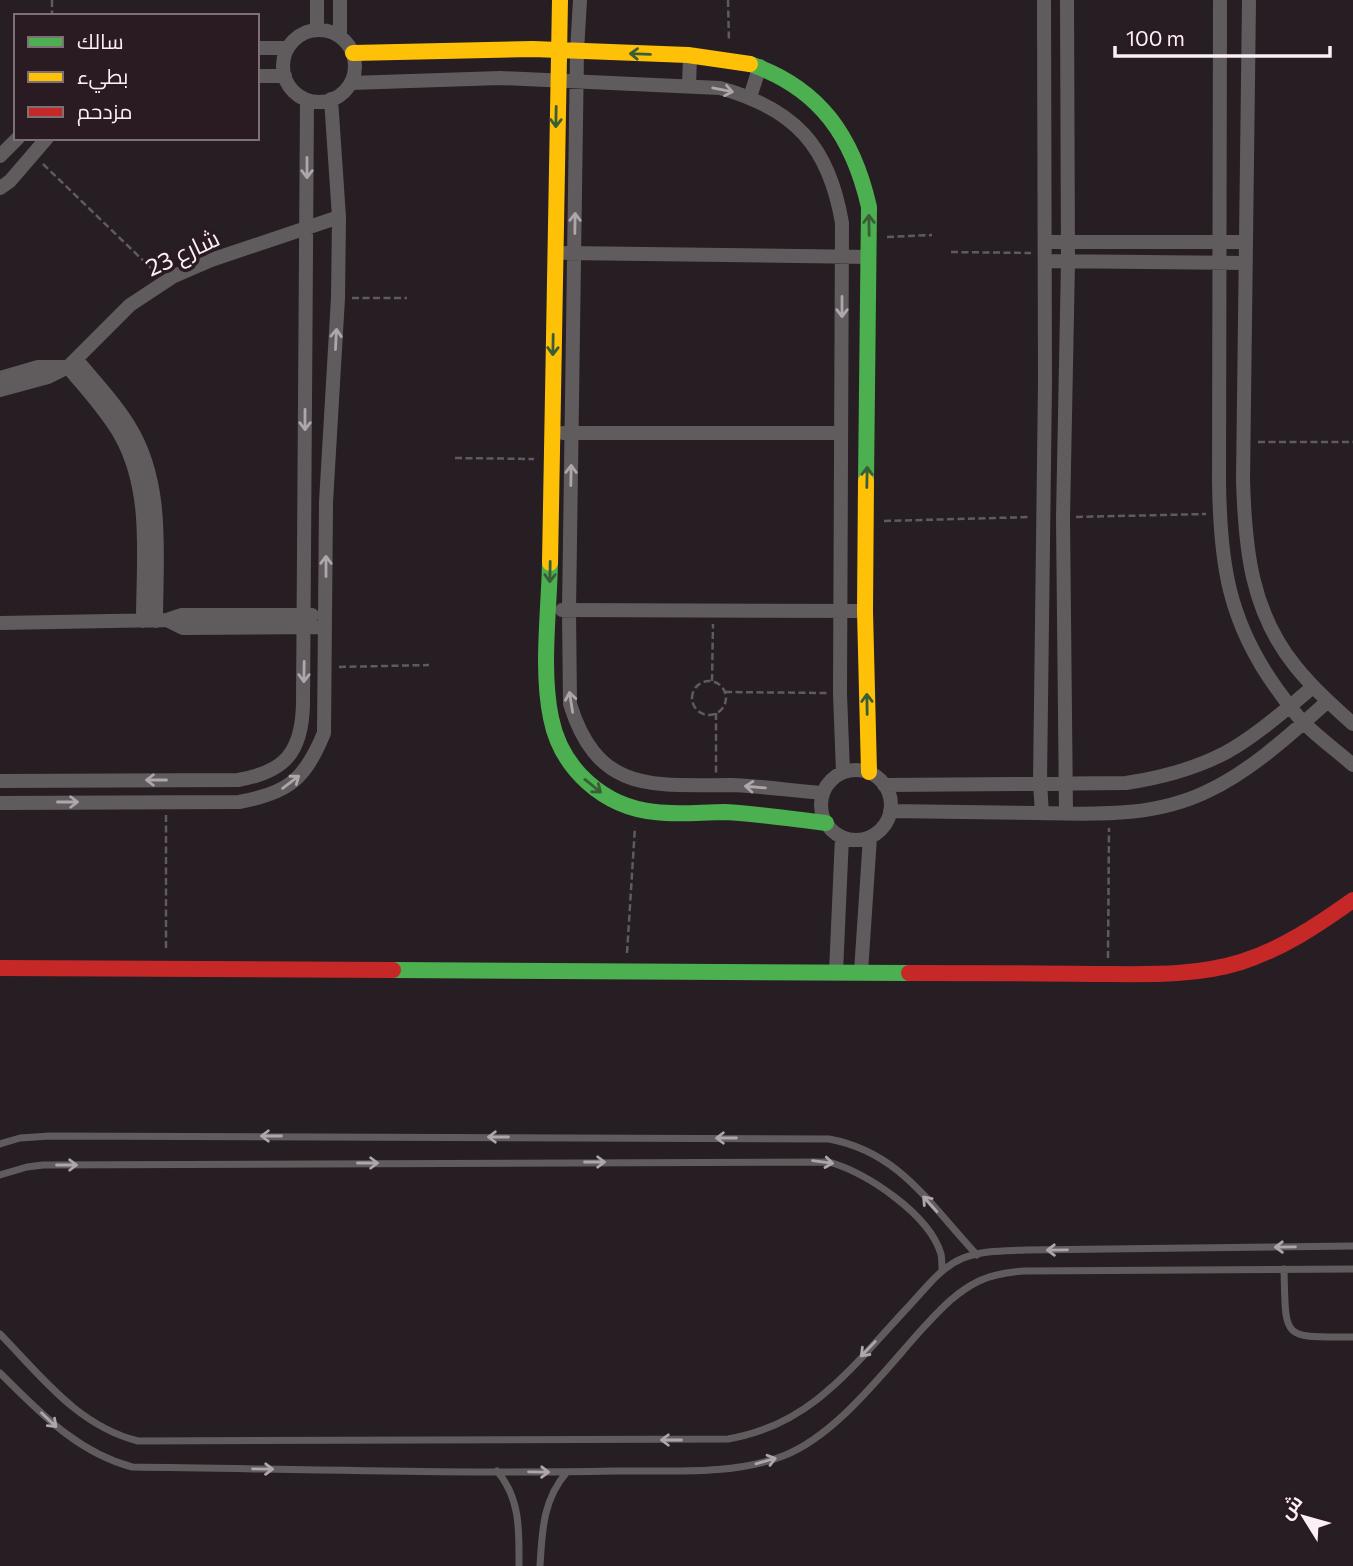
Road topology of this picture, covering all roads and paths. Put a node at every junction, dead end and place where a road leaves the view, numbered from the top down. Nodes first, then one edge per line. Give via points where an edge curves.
1 (317, 0) edge
2 (340, 0) edge
3 (560, 0) edge
4 (580, 0) edge
5 (728, 0) edge
6 (1044, 0) edge
7 (1067, 0) edge
8 (1220, 0) edge
9 (1250, 0) edge
10 (317, 30) junction
11 (340, 36) junction
12 (259, 48) edge
13 (288, 48) junction
14 (558, 50) junction
15 (577, 51) junction
16 (353, 53) junction
17 (690, 56) junction
18 (729, 58) junction
19 (760, 66) junction
20 (259, 76) edge
21 (285, 76) junction
22 (557, 81) junction
23 (577, 82) junction
24 (351, 83) junction
25 (689, 86) junction
26 (750, 97) junction
27 (331, 99) junction
28 (307, 100) junction
29 (16, 140) edge
30 (45, 140) edge
31 (33, 154) junction
32 (0, 156) edge
33 (0, 188) edge
34 (339, 217) junction
35 (307, 228) junction
36 (932, 235) dead end
37 (869, 238) junction
38 (1246, 242) junction
39 (1068, 243) junction
40 (1220, 244) junction
41 (554, 252) junction
42 (951, 252) dead end
43 (1045, 252) junction
44 (574, 253) junction
45 (842, 257) junction
46 (869, 257) junction
47 (1068, 262) junction
48 (1220, 263) junction
49 (1246, 263) junction
50 (164, 281) junction
51 (338, 298) junction
52 (407, 298) dead end
53 (72, 363) junction
54 (842, 368) junction
55 (868, 368) junction
56 (0, 378) edge
57 (0, 390) edge
58 (552, 433) junction
59 (572, 433) junction
60 (841, 433) junction
61 (1244, 442) junction
62 (1353, 442) edge
63 (455, 458) dead end
64 (551, 459) junction
65 (1219, 514) junction
66 (1042, 517) junction
67 (1063, 518) junction
68 (866, 522) junction
69 (549, 610) junction
70 (569, 610) junction
71 (713, 611) junction
72 (841, 611) junction
73 (865, 611) junction
74 (155, 621) junction
75 (305, 621) junction
76 (326, 621) junction
77 (0, 623) edge
78 (429, 665) dead end
79 (325, 667) junction
80 (712, 681) junction
81 (1313, 687) junction
82 (725, 692) junction
83 (840, 694) junction
84 (1328, 701) junction
85 (1290, 706) junction
86 (716, 713) junction
87 (1304, 723) junction
88 (1353, 724) edge
89 (1353, 765) edge
90 (843, 772) junction
91 (869, 772) junction
92 (0, 781) edge
93 (1040, 783) junction
94 (1064, 783) junction
95 (884, 785) junction
96 (716, 786) junction
97 (823, 793) junction
98 (166, 802) junction
99 (0, 803) edge
100 (636, 809) junction
101 (890, 811) junction
102 (1042, 813) junction
103 (1066, 813) junction
104 (1109, 814) junction
105 (826, 823) junction
106 (842, 837) junction
107 (870, 837) junction
108 (1353, 900) edge
109 (0, 968) edge
110 (166, 969) junction
111 (626, 971) junction
112 (836, 972) junction
113 (861, 972) junction
114 (1108, 973) junction
115 (0, 1144) edge
116 (0, 1175) edge
117 (1353, 1246) edge
118 (976, 1255) junction
119 (1284, 1269) junction
120 (1353, 1269) edge
121 (942, 1271) junction
122 (0, 1334) edge
123 (1353, 1337) edge
124 (0, 1373) edge
125 (497, 1471) junction
126 (567, 1472) junction
127 (519, 1566) edge
128 (540, 1566) edge

1 - 10 street
2 - 11 street
3 - 14 street
4 - 15 street
5 - 18 path
6 - 43 street
7 - 39 street
8 - 40 street
9 - 38 street
10 - 11 street
10 - 13 street via 303,34
11 - 16 street
12 - 13 street
13 - 21 street
14 - 15 street
14 - 16 street
14 - 22 street
17 -> 15 street
15 - 23 street
16 - 24 street
17 - 18 street
17 - 25 street
18 - 19 street
19 - 26 street
37 -> 19 street via 863,176 851,147 813,98
20 - 21 street
21 - 28 street via 293,91
22 - 23 street
22 - 24 street via 500,78
22 -> 41 street
23 - 25 street
44 -> 23 street
24 - 27 street
25 -> 26 street via 720,88
26 - 45 street via 796,126 828,170 842,223
27 - 28 street
27 - 34 street
28 -> 35 street
29 - 32 street
30 - 31 street
31 - 33 street
31 - 50 path
34 - 35 street, شارع 23
34 - 51 street
35 - 50 street, شارع 23
35 -> 75 street
36 - 37 path
37 - 46 street
38 - 40 street
38 - 49 street
39 - 40 street
39 - 43 street
39 - 47 street
40 - 48 street
41 - 44 street
41 -> 58 street
42 - 43 path
43 - 47 street
43 - 66 street
44 - 45 street
44 - 59 street
45 - 46 street
45 -> 54 street
46 - 55 street
47 - 48 street
47 - 67 street
48 - 49 street
48 - 65 street
49 - 61 street
50 - 53 street, شارع 23 via 130,305
51 - 52 path
76 -> 51 street via 326,502
53 - 56 street
53 - 57 street via 48,377
53 - 74 street via 120,433 138,478
54 - 55 street
54 - 60 street
68 -> 55 street
58 - 59 street
58 - 64 street
59 - 60 street
70 -> 59 street
60 - 72 street
61 - 62 path
61 - 81 street via 1246,544 1257,596 1273,632
63 - 64 path
64 -> 69 street
65 - 67 path
65 - 85 street via 1226,580 1236,613 1259,663
66 - 68 path
66 - 93 street
67 - 94 street
68 - 73 street
69 - 70 street
69 -> 100 street via 550,711 564,754 594,789
70 - 71 street
96 -> 70 street via 643,783 609,767 591,750 570,705
71 - 72 street
71 - 80 path
72 - 73 street
72 - 83 street
91 -> 73 street
74 - 75 street via 182,615
74 - 77 street
75 - 76 street
75 -> 92 street via 303,727 295,748 280,765 260,776 238,780
76 - 79 street
78 - 79 path
98 -> 79 street via 239,802 268,797 294,782 313,760 324,733
80 - 82 path
80 - 86 path via 698,686 692,700 704,714
81 - 84 street
81 - 85 street
82 - 83 path
82 - 86 path via 724,706
83 - 90 street
84 - 87 street
84 - 88 street
85 - 87 street
85 - 94 street via 1226,753 1177,773 1126,783
86 - 96 path
87 - 89 street
87 - 104 street via 1208,791 1160,808
90 - 91 street
90 - 97 street
91 - 95 street
93 - 94 street
93 - 95 street
93 - 102 street
94 - 103 street
95 - 101 street
97 -> 96 street
97 - 105 street
99 -> 98 street
98 - 110 path
100 - 105 street
100 - 111 path
101 - 102 street
101 - 107 street
102 - 103 street
103 - 104 street
104 - 114 path
105 - 106 street
106 - 107 street
106 - 112 street
107 - 113 street
108 - 114 street via 1316,927 1225,966 1168,974
109 - 110 street
110 - 111 street
111 - 112 street
112 - 113 street
113 - 114 street
118 -> 115 lane via 897,1168 870,1151 828,1139 50,1136
116 -> 121 lane via 43,1165 829,1162 858,1172 916,1218 938,1248
117 -> 118 lane via 1027,1250
118 - 121 lane
119 - 120 lane
119 - 123 lane via 1286,1320 1292,1332 1306,1337
126 -> 119 lane via 728,1468 785,1455 830,1428 954,1296 995,1275
121 -> 122 lane via 808,1408 777,1426 728,1439 138,1441 86,1419
124 -> 125 lane via 75,1442 105,1459 132,1467
125 -> 126 lane
125 - 127 lane via 517,1510
126 - 128 lane via 548,1503

